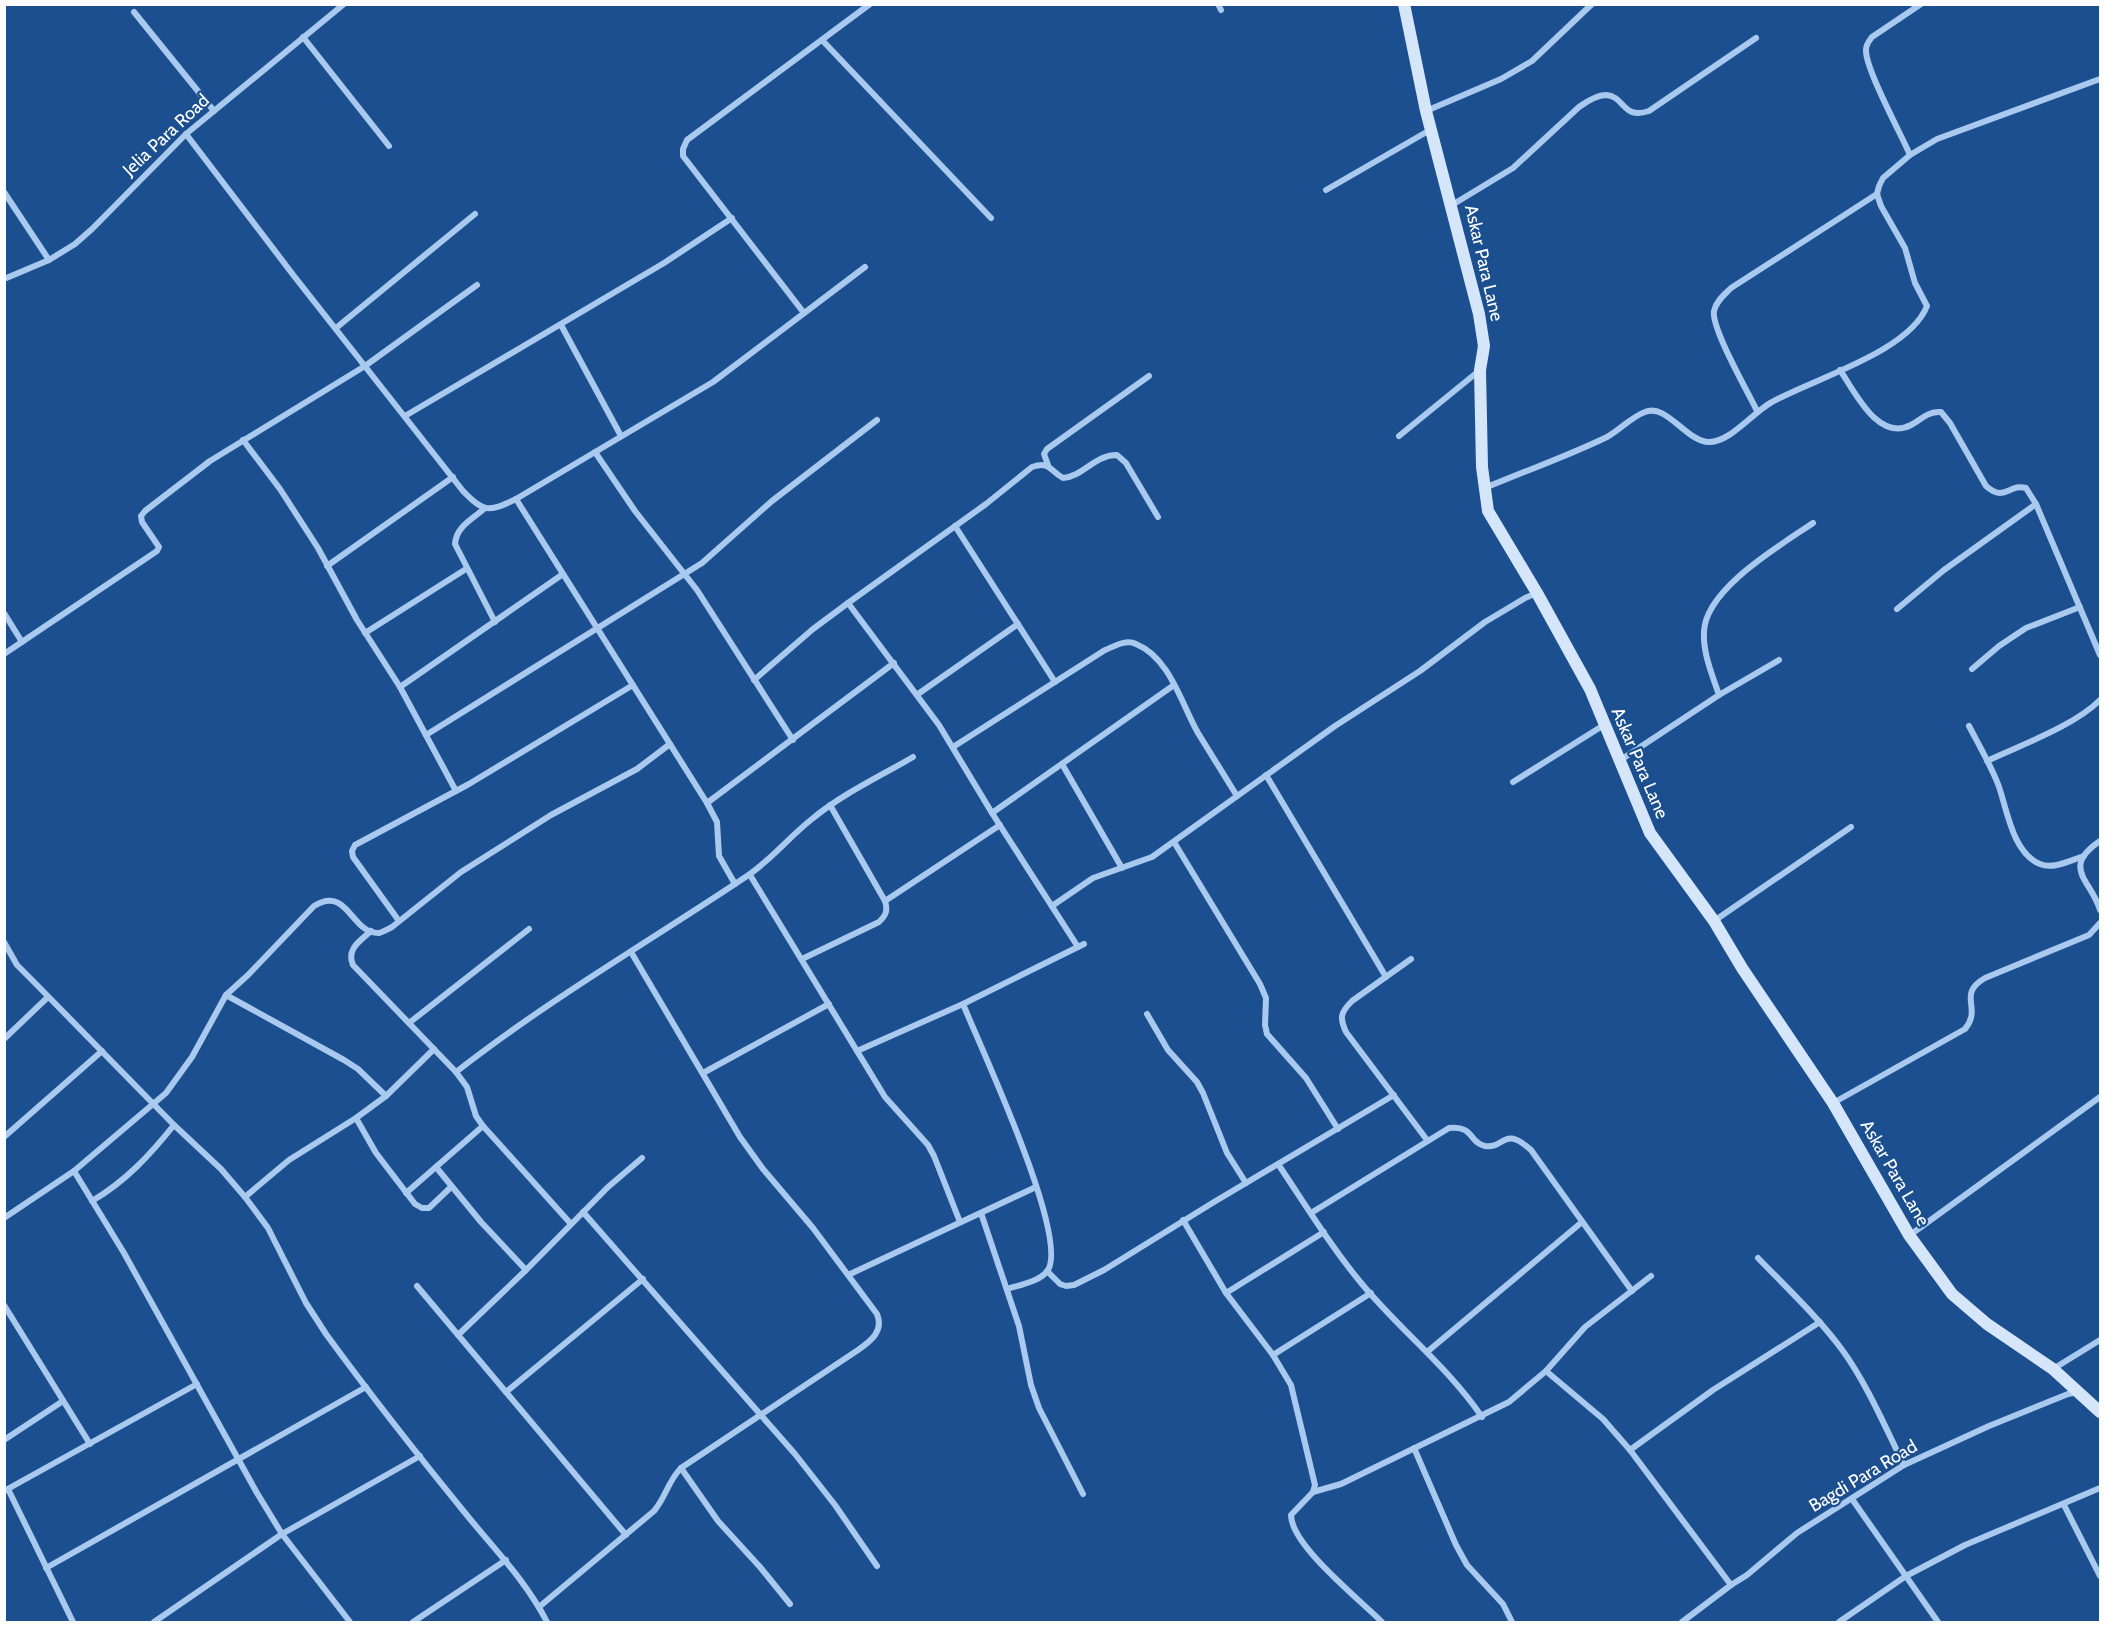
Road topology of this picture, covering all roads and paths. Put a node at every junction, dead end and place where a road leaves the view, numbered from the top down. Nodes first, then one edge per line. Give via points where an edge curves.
1 (344, 4) edge
2 (870, 4) edge
3 (1404, 4) edge
4 (1592, 4) edge
5 (1921, 4) edge
6 (134, 12) dead end
7 (303, 37) junction
8 (1756, 38) dead end
9 (822, 40) junction
10 (2100, 79) edge
11 (214, 111) junction
12 (1426, 111) junction
13 (1430, 130) junction
14 (186, 134) junction
15 (389, 146) dead end
16 (1910, 154) junction
17 (1326, 190) dead end
18 (4, 192) edge
19 (1877, 194) junction
20 (1452, 205) junction
21 (475, 214) dead end
22 (732, 218) junction
23 (991, 218) dead end
24 (48, 260) junction
25 (865, 267) dead end
26 (4, 279) edge
27 (477, 285) dead end
28 (804, 313) junction
29 (561, 325) junction
30 (336, 328) junction
31 (365, 366) junction
32 (1480, 370) junction
33 (1840, 370) junction
34 (1149, 376) dead end
35 (1757, 411) junction
36 (405, 416) junction
37 (877, 420) dead end
38 (621, 436) junction
39 (1399, 436) dead end
40 (243, 440) junction
41 (595, 452) junction
42 (1048, 465) junction
43 (453, 477) junction
44 (1485, 488) junction
45 (516, 499) junction
46 (2036, 504) junction
47 (484, 509) junction
48 (1158, 517) dead end
49 (1813, 523) dead end
50 (955, 526) junction
51 (327, 566) junction
52 (466, 569) junction
53 (686, 573) junction
54 (563, 574) junction
55 (1537, 593) junction
56 (848, 603) junction
57 (2080, 607) junction
58 (1898, 609) dead end
59 (4, 613) edge
60 (495, 622) junction
61 (1018, 624) junction
62 (598, 630) junction
63 (365, 633) junction
64 (22, 642) junction
65 (4, 654) edge
66 (2100, 655) edge
67 (1779, 660) dead end
68 (894, 663) junction
69 (1972, 669) dead end
70 (754, 680) junction
71 (1055, 682) junction
72 (633, 685) junction
73 (1174, 685) junction
74 (400, 687) junction
75 (918, 694) junction
76 (1719, 695) junction
77 (2100, 700) edge
78 (1604, 725) junction
79 (1969, 726) dead end
80 (426, 735) junction
81 (793, 740) junction
82 (670, 744) junction
83 (953, 747) junction
84 (913, 757) dead end
85 (1987, 761) junction
86 (1619, 762) junction
87 (1062, 764) junction
88 (1266, 775) junction
89 (1513, 782) dead end
90 (456, 791) junction
91 (1237, 796) junction
92 (707, 803) junction
93 (830, 805) junction
94 (993, 813) junction
95 (1000, 825) junction
96 (1851, 827) dead end
97 (2100, 841) edge
98 (1174, 842) junction
99 (2084, 856) junction
100 (1122, 868) junction
101 (750, 875) junction
102 (735, 884) junction
103 (885, 901) junction
104 (1052, 906) junction
105 (2100, 910) edge
106 (399, 921) junction
107 (1714, 921) junction
108 (2100, 923) edge
109 (529, 929) dead end
110 (371, 931) junction
111 (4, 942) edge
112 (632, 952) junction
113 (1411, 959) dead end
114 (802, 960) junction
115 (1386, 977) junction
116 (226, 995) junction
117 (48, 997) junction
118 (829, 1004) junction
119 (963, 1004) junction
120 (1147, 1014) dead end
121 (409, 1023) junction
122 (4, 1039) edge
123 (434, 1048) junction
124 (102, 1051) junction
125 (857, 1051) junction
126 (456, 1072) junction
127 (703, 1073) junction
128 (1394, 1095) junction
129 (386, 1096) junction
130 (2100, 1097) edge
131 (1833, 1103) junction
132 (155, 1104) junction
133 (356, 1118) junction
134 (174, 1125) junction
135 (483, 1126) junction
136 (1338, 1129) junction
137 (4, 1137) edge
138 (1427, 1140) junction
139 (642, 1158) dead end
140 (1278, 1164) junction
141 (436, 1167) junction
142 (74, 1171) junction
143 (1246, 1183) junction
144 (451, 1187) junction
145 (1036, 1187) junction
146 (406, 1193) junction
147 (245, 1197) junction
148 (92, 1201) junction
149 (583, 1212) junction
150 (981, 1213) junction
151 (1311, 1213) junction
152 (4, 1218) edge
153 (1184, 1220) junction
154 (960, 1222) junction
155 (1582, 1222) junction
156 (571, 1224) junction
157 (1324, 1233) junction
158 (1909, 1235) junction
159 (1758, 1258) dead end
160 (526, 1270) junction
161 (1047, 1270) junction
162 (848, 1275) junction
163 (1651, 1276) dead end
164 (643, 1279) junction
165 (417, 1286) dead end
166 (1007, 1289) junction
167 (1632, 1291) junction
168 (1226, 1293) junction
169 (1371, 1293) junction
170 (4, 1305) edge
171 (1820, 1322) junction
172 (458, 1335) junction
173 (2100, 1340) edge
174 (1427, 1352) junction
175 (1273, 1355) junction
176 (2053, 1369) junction
177 (1546, 1371) junction
178 (197, 1384) junction
179 (366, 1388) junction
180 (506, 1392) junction
181 (2080, 1392) junction
182 (63, 1401) junction
183 (2100, 1412) edge
184 (759, 1415) junction
185 (1482, 1417) junction
186 (4, 1440) edge
187 (90, 1444) junction
188 (1414, 1448) junction
189 (1630, 1450) junction
190 (420, 1456) junction
191 (239, 1458) junction
192 (1904, 1465) junction
193 (681, 1468) junction
194 (2100, 1488) edge
195 (6, 1490) edge
196 (1313, 1492) junction
197 (1083, 1494) dead end
198 (1852, 1499) junction
199 (2064, 1505) junction
200 (282, 1534) junction
201 (626, 1535) junction
202 (506, 1560) junction
203 (877, 1566) dead end
204 (46, 1568) junction
205 (1906, 1576) junction
206 (2100, 1576) edge
207 (1731, 1585) junction
208 (790, 1604) dead end
209 (539, 1607) junction
210 (74, 1623) edge
211 (154, 1623) edge
212 (350, 1623) edge
213 (413, 1623) edge
214 (547, 1623) edge
215 (1382, 1623) edge
216 (1512, 1623) edge
217 (1682, 1623) edge
218 (1839, 1623) edge
219 (1938, 1623) edge

1 - 7 street, Jelia Para Road
2 - 9 street
3 - 12 street, Askar Para Lane
4 - 12 street via 1532,61 1501,79
5 - 16 street via 1872,37 1866,52
6 - 11 street
7 - 11 street, Jelia Para Road
7 - 15 street
8 - 20 street via 1649,111 1638,115 1614,98 1593,98 1502,176
9 - 22 street via 684,144 683,156
9 - 23 street
10 - 16 street via 1937,139
11 - 14 street, Jelia Para Road
12 - 13 street, Askar Para Lane
13 - 17 street
13 - 20 street, Askar Para Lane
14 - 24 street, Jelia Para Road via 92,229
14 - 30 street
16 - 19 street via 1883,178
18 - 24 street
19 - 33 street via 1905,248 1915,283 1927,306 1918,322 1897,342
19 - 35 street via 1731,288 1714,309 1719,334
20 - 32 street, Askar Para Lane via 1479,314 1484,346
21 - 30 street
22 - 28 street
22 - 29 street
24 - 26 street, Jelia Para Road
25 - 28 street
27 - 31 street
28 - 38 street via 713,382
29 - 36 street
29 - 38 street
30 - 31 street
31 - 36 street
31 - 40 street
32 - 39 street
32 - 44 street, Askar Para Lane
33 - 35 street
33 - 46 street via 1867,409 1891,428 1899,430 1933,411 1941,412 1986,486 2001,494 2020,486 2026,488
34 - 42 street via 1047,449 1044,453
35 - 44 street via 1730,435 1708,442 1689,435 1661,412 1645,412 1607,437
36 - 43 street
37 - 53 street
38 - 41 street
40 - 51 street via 304,524
40 - 64 street via 142,514 142,522 159,547 155,553
41 - 45 street
41 - 53 street via 635,511
42 - 48 street via 1063,478 1108,455 1118,455
42 - 50 street via 1032,467
43 - 47 street
43 - 51 street
44 - 55 street, Askar Para Lane via 1488,511
45 - 47 street
45 - 54 street
46 - 57 street
46 - 58 street via 1952,564
47 - 52 street via 462,526 456,536 455,544
49 - 76 street via 1741,574 1712,608 1704,630 1706,655
50 - 56 street
50 - 61 street
51 - 63 street
52 - 60 street
52 - 63 street
53 - 62 street
53 - 70 street
54 - 60 street
54 - 62 street
55 - 78 street, Askar Para Lane via 1590,689
55 - 88 street via 1485,622
56 - 68 street
56 - 70 street
57 - 66 street
57 - 69 street via 2026,628
59 - 64 street
60 - 74 street
61 - 71 street
61 - 75 street
62 - 72 street
62 - 80 street
63 - 74 street
64 - 65 street
67 - 76 street
68 - 75 street
68 - 81 street
70 - 81 street
71 - 73 street via 1105,650 1134,642 1162,665
71 - 83 street
72 - 82 street
72 - 90 street
73 - 87 street
73 - 91 street
74 - 80 street
75 - 83 street
76 - 86 street
77 - 85 street via 2064,724
78 - 86 street, Askar Para Lane
78 - 89 street
79 - 85 street
80 - 90 street
81 - 92 street
82 - 92 street
82 - 106 street via 637,769 551,815 461,872
83 - 94 street
84 - 93 street
85 - 99 street via 2007,818 2027,855 2048,866
86 - 107 street, Askar Para Lane via 1650,833
87 - 94 street
87 - 100 street
88 - 91 street
88 - 115 street
90 - 106 street via 363,840 352,851 363,873
91 - 98 street
92 - 102 street via 717,822 719,856
93 - 101 street
93 - 103 street
94 - 95 street
95 - 103 street
95 - 104 street
96 - 107 street
97 - 99 street
98 - 100 street via 1152,857
98 - 136 street via 1260,984 1266,998 1267,1034 1306,1078
99 - 105 street via 2081,874
100 - 104 street via 1094,878
101 - 102 street
101 - 114 street
102 - 112 street
103 - 114 street via 885,916 879,922
104 - 119 street via 1082,946
106 - 110 street via 380,933
107 - 131 street, Askar Para Lane
108 - 131 street via 2089,935 1975,984 1970,998 1972,1020 1965,1029
109 - 121 street
110 - 116 street via 334,900 324,899
110 - 121 street via 350,951 349,957
111 - 117 street via 17,964
112 - 126 street via 493,1043
112 - 127 street
113 - 115 street
114 - 118 street
115 - 128 street via 1344,1009 1341,1020
116 - 129 street via 344,1060
116 - 132 street via 185,1070
117 - 122 street
117 - 124 street
118 - 125 street
118 - 127 street
119 - 125 street
119 - 145 street
120 - 143 street via 1168,1050 1197,1082 1227,1154
121 - 123 street
123 - 126 street
123 - 129 street
124 - 132 street
124 - 137 street
125 - 154 street via 892,1107 928,1145
126 - 135 street via 467,1087
127 - 162 street via 740,1137
128 - 136 street
128 - 138 street
129 - 133 street
130 - 158 street
131 - 158 street, Askar Para Lane
132 - 134 street
132 - 142 street
133 - 146 street
133 - 147 street via 289,1160
134 - 147 street
134 - 148 street via 135,1170
135 - 141 street
135 - 156 street
136 - 140 street
138 - 151 street
138 - 155 street via 1459,1126 1486,1146 1511,1138 1523,1142
139 - 149 street
140 - 143 street
140 - 151 street
141 - 144 street
141 - 146 street
142 - 148 street
142 - 152 street
143 - 153 street
144 - 146 street via 429,1208 415,1204
144 - 160 street
145 - 150 street
145 - 161 street via 1050,1243
147 - 179 street via 268,1228 306,1303
148 - 178 street
149 - 156 street
149 - 164 street
150 - 154 street
150 - 166 street
151 - 157 street
153 - 161 street via 1074,1285 1060,1284
153 - 168 street
154 - 162 street
155 - 167 street
155 - 174 street
156 - 160 street
157 - 168 street
157 - 169 street
158 - 176 street, Askar Para Lane via 1952,1294 1987,1324
159 - 171 street
160 - 172 street
161 - 166 street via 1037,1279
162 - 184 street via 877,1314 880,1328 839,1364
163 - 167 street
164 - 180 street
164 - 184 street
165 - 172 street
166 - 197 street via 1039,1408
167 - 177 street via 1585,1327
168 - 175 street
169 - 174 street
169 - 175 street
170 - 182 street
171 - 189 street via 1713,1390
171 - 192 street via 1861,1379
172 - 180 street
173 - 176 street
174 - 185 street
175 - 196 street via 1291,1385 1315,1485
176 - 181 street, Askar Para Lane
177 - 185 street via 1509,1402
177 - 189 street via 1603,1419
178 - 187 street
178 - 191 street
179 - 190 street
179 - 191 street
180 - 201 street
181 - 183 street, Askar Para Lane
181 - 192 street, Bagdi Para Road via 2008,1418
182 - 186 street
182 - 187 street
184 - 193 street
184 - 203 street via 817,1482
185 - 188 street
187 - 195 street
188 - 196 street via 1341,1484
188 - 216 street via 1467,1565 1503,1604
189 - 207 street
190 - 200 street
190 - 202 street
191 - 200 street
191 - 204 street
192 - 198 street, Bagdi Para Road
193 - 201 street via 673,1476 664,1500
193 - 208 street via 718,1521
194 - 199 street
195 - 204 street
196 - 215 street via 1291,1515 1294,1530 1327,1570
198 - 205 street
198 - 207 street, Bagdi Para Road via 1797,1533
199 - 205 street via 1965,1545
199 - 206 street
200 - 211 street
200 - 212 street
201 - 209 street
202 - 209 street
202 - 213 street
204 - 210 street
205 - 218 street
205 - 219 street
207 - 217 street, Bagdi Para Road
209 - 214 street

